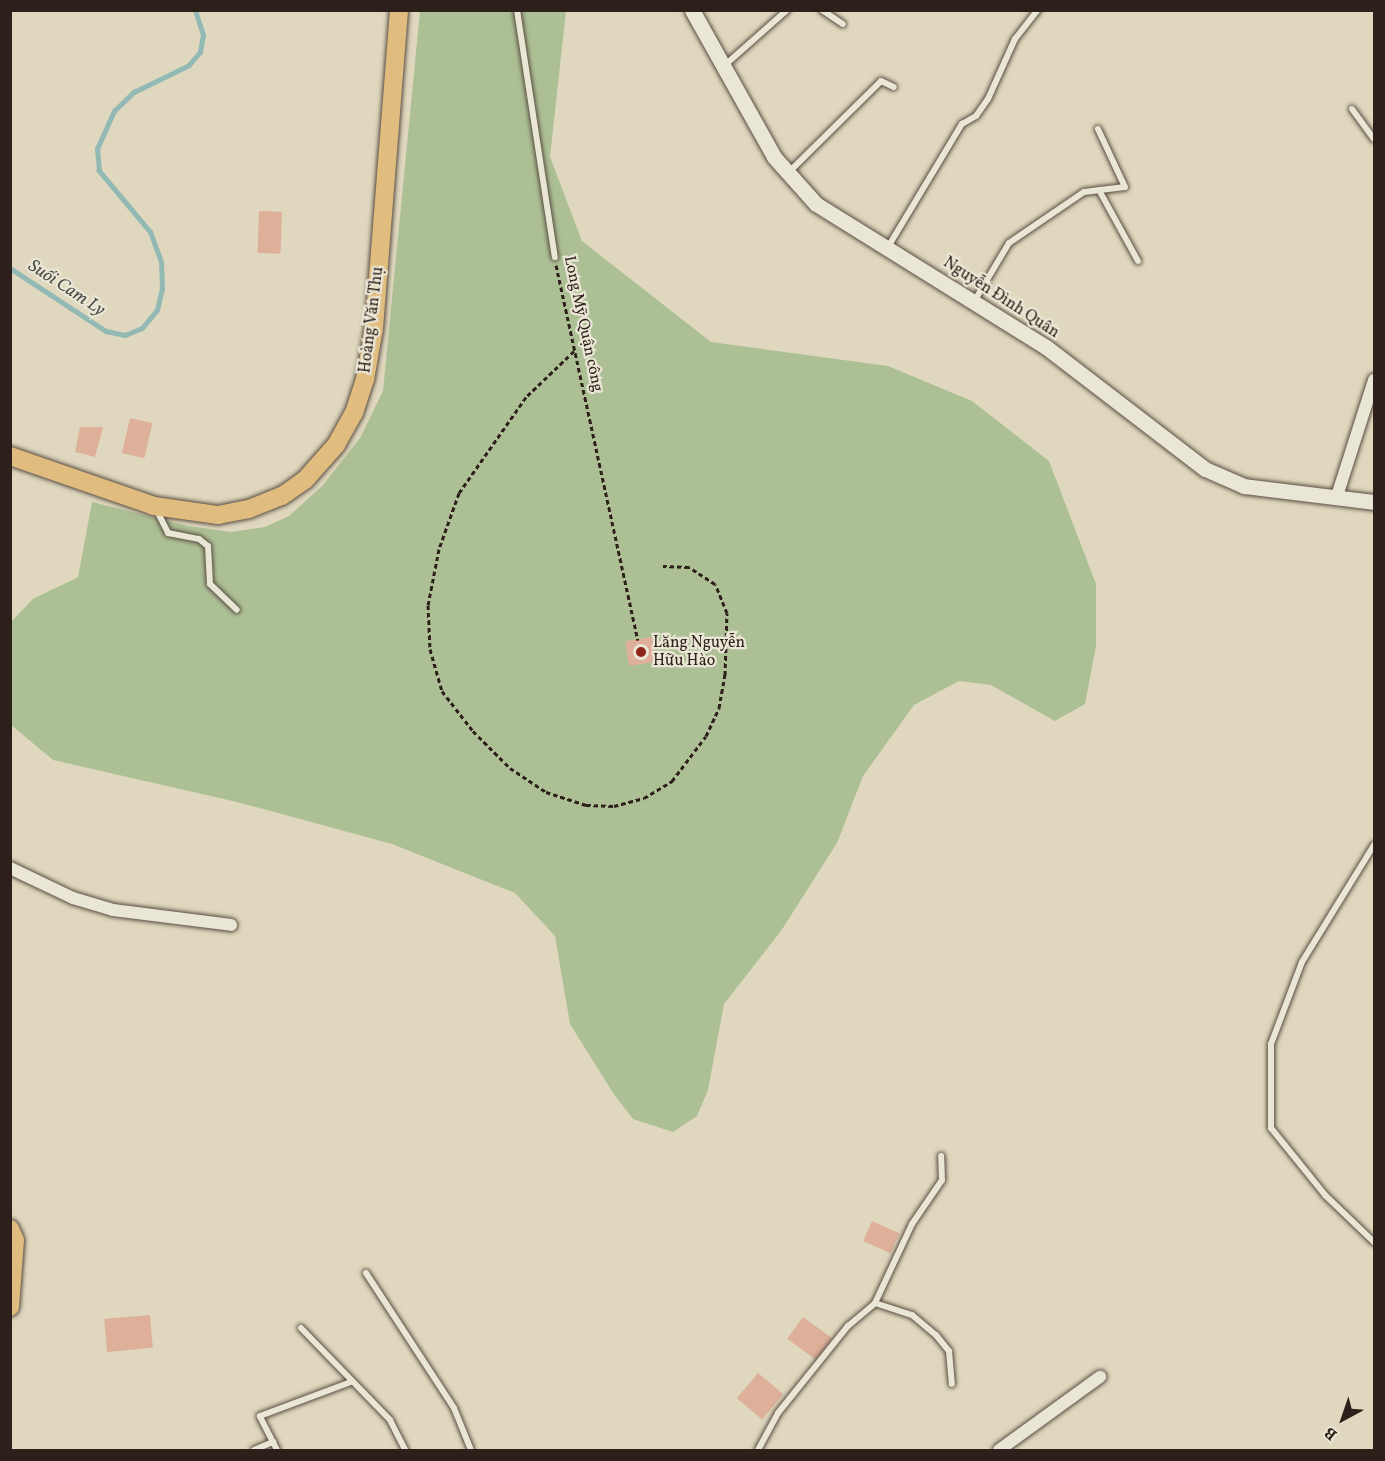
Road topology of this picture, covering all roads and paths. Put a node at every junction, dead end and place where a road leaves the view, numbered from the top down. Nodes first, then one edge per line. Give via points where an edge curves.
1 (399, 10) edge
2 (517, 10) edge
3 (692, 10) edge
4 (787, 10) edge
5 (822, 10) edge
6 (1038, 10) edge
7 (843, 24) dead end
8 (725, 65) junction
9 (894, 87) dead end
10 (1352, 109) dead end
11 (1098, 129) dead end
12 (1374, 139) edge
13 (787, 174) junction
14 (1099, 190) junction
15 (886, 250) junction
16 (555, 257) joint
17 (1138, 261) dead end
18 (975, 300) junction
19 (574, 351) junction
20 (1374, 380) edge
21 (10, 456) edge
22 (1337, 496) junction
23 (1374, 502) edge
24 (154, 506) junction
25 (663, 566) dead end
26 (237, 610) dead end
27 (638, 640) dead end
28 (1374, 845) edge
29 (10, 868) edge
30 (231, 925) dead end
31 (941, 1156) dead end
32 (10, 1229) edge
33 (1374, 1242) edge
34 (366, 1273) dead end
35 (875, 1302) junction
36 (10, 1307) edge
37 (301, 1328) dead end
38 (1100, 1377) dead end
39 (351, 1382) junction
40 (952, 1384) dead end
41 (273, 1442) junction
42 (254, 1450) edge
43 (277, 1450) edge
44 (405, 1450) edge
45 (471, 1450) edge
46 (758, 1450) edge
47 (999, 1450) edge

1 - 24 main road, Hoàng Văn Thụ via 374,328 365,380 354,413 336,445 305,480 282,496 249,509 218,515
2 - 16 lane, Long Mỹ Quận công
3 - 8 street, Nguyễn Đình Quân
4 - 8 lane
5 - 7 lane
6 - 15 lane via 1015,39 987,99 976,116 962,124
8 - 13 street, Nguyễn Đình Quân
9 - 13 lane via 881,81
10 - 12 lane
11 - 14 lane via 1125,187
13 - 15 street, Nguyễn Đình Quân via 816,204
14 - 17 lane
14 - 18 lane via 1084,192 1009,243
15 - 18 street, Nguyễn Đình Quân
16 - 19 path, Long Mỹ Quận công
18 - 22 street, Nguyễn Đình Quân via 1046,347 1205,469 1244,486
19 - 25 path via 526,397 459,493 438,549 428,604 430,649 442,690 473,731 510,768 546,792 586,805 614,806 644,798 672,781 706,736 719,708 726,675 727,613 715,584 689,567
19 - 27 path, Long Mỹ Quận công
20 - 22 street
21 - 24 main road, Hoàng Văn Thụ
22 - 23 street, Nguyễn Đình Quân
24 - 26 lane via 168,533 199,539 208,546 210,584
28 - 33 lane via 1302,962 1271,1044 1271,1128 1325,1196
29 - 30 street via 73,898 113,910
31 - 35 lane via 942,1180 912,1224
32 - 36 main road via 15,1240
34 - 45 lane via 454,1408
35 - 40 lane via 912,1315 936,1335 950,1351
35 - 46 lane via 848,1326 778,1413
37 - 39 lane
38 - 47 street
39 - 41 lane via 260,1416
39 - 44 lane via 390,1420
41 - 42 lane
41 - 43 lane

